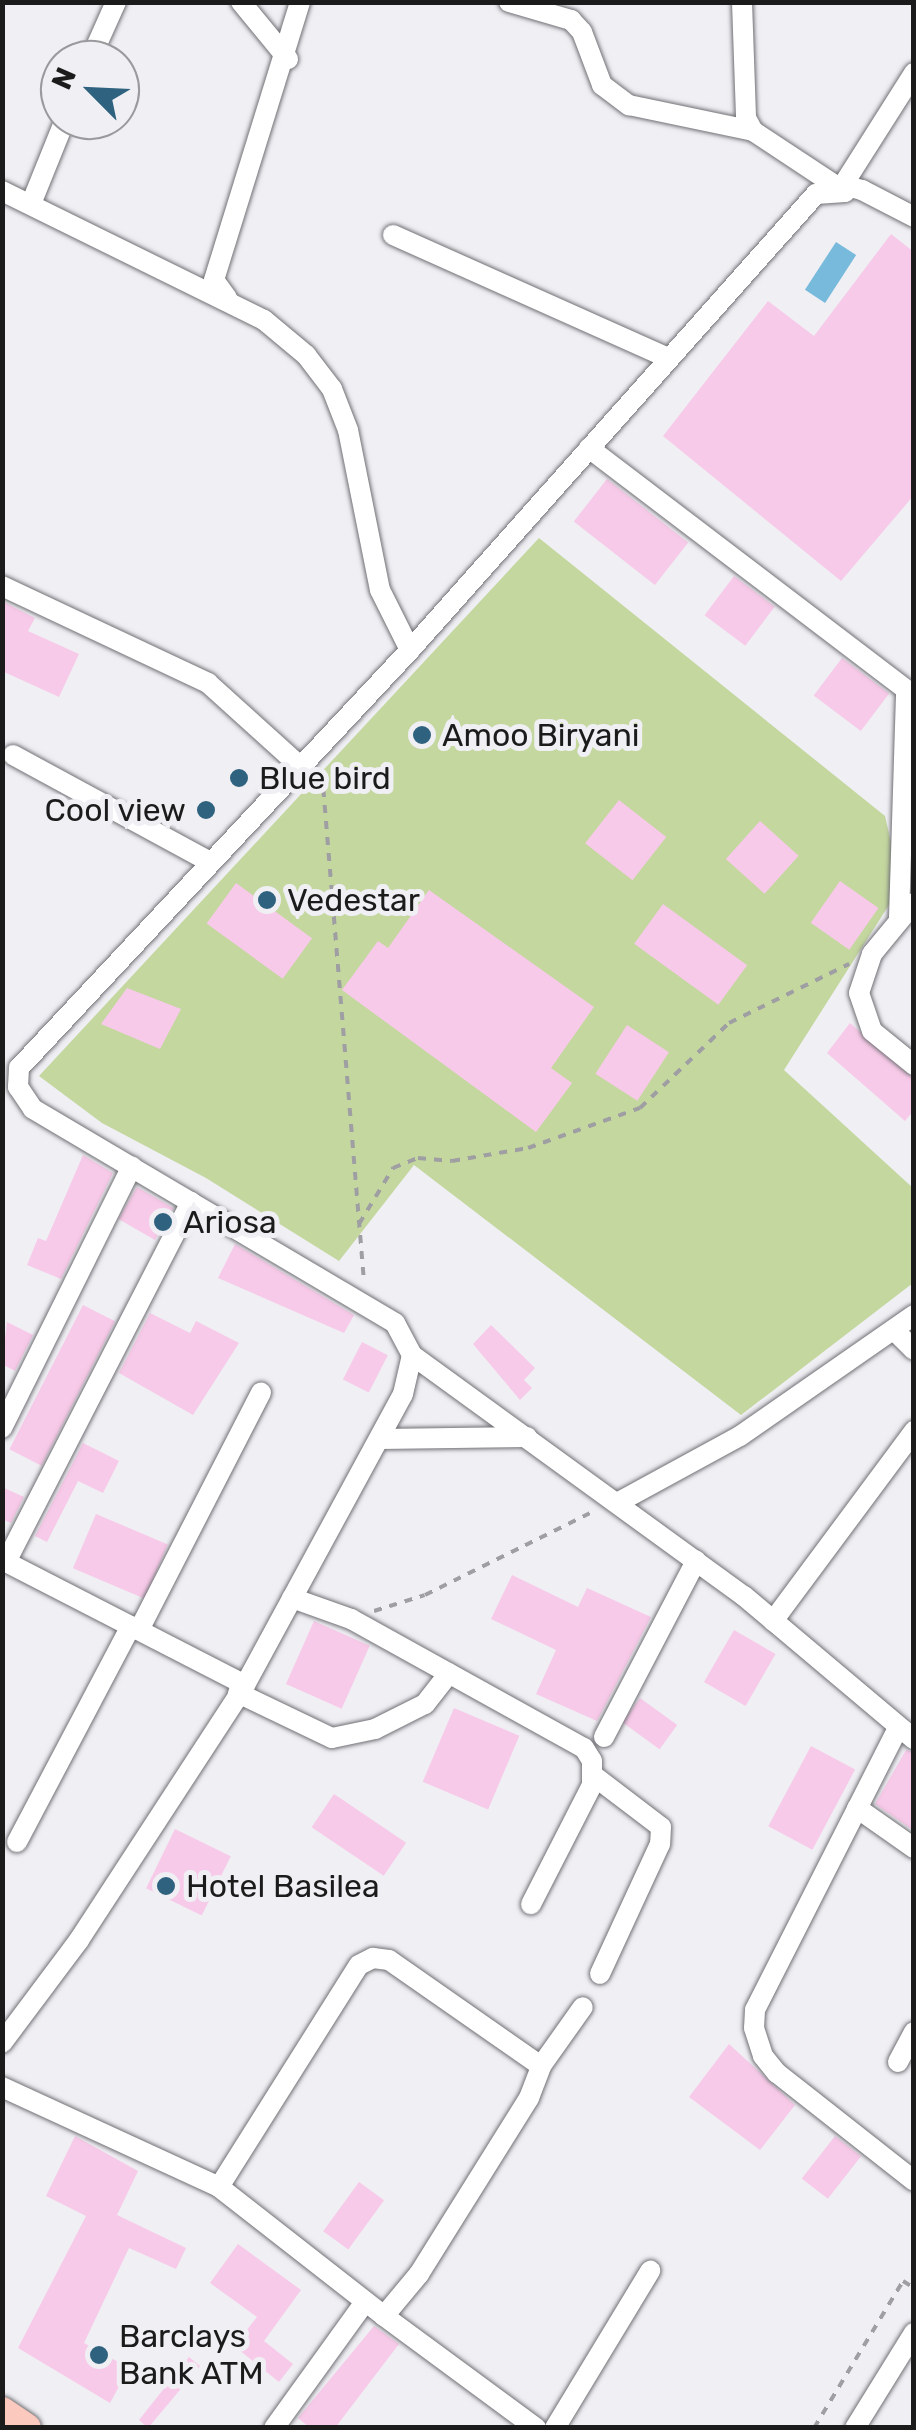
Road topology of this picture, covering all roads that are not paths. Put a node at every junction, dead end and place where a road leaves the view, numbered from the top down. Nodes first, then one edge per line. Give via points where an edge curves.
1 (116, 2) edge
2 (241, 2) edge
3 (300, 2) edge
4 (509, 2) edge
5 (742, 2) edge
6 (99, 40) edge
7 (288, 59) junction
8 (914, 74) edge
9 (753, 131) junction
10 (56, 140) edge
11 (844, 189) junction
12 (2, 191) edge
13 (31, 204) junction
14 (914, 217) edge
15 (393, 235) dead end
16 (230, 302) junction
17 (668, 358) junction
18 (589, 448) junction
19 (2, 586) edge
20 (410, 650) junction
21 (910, 693) edge
22 (13, 755) dead end
23 (300, 766) junction
24 (210, 862) junction
25 (906, 910) edge
26 (914, 1065) edge
27 (132, 1166) junction
28 (191, 1202) junction
29 (914, 1315) edge
30 (894, 1330) junction
31 (914, 1350) edge
32 (412, 1356) junction
33 (261, 1394) dead end
34 (2, 1428) edge
35 (914, 1431) edge
36 (527, 1438) junction
37 (380, 1439) junction
38 (616, 1503) junction
39 (4, 1561) edge
40 (696, 1562) junction
41 (292, 1598) junction
42 (773, 1621) junction
43 (135, 1628) junction
44 (448, 1673) junction
45 (241, 1689) junction
46 (906, 1733) edge
47 (604, 1736) dead end
48 (594, 1776) junction
49 (857, 1808) junction
50 (17, 1842) dead end
51 (914, 1848) edge
52 (531, 1904) dead end
53 (600, 1974) dead end
54 (583, 2007) dead end
55 (914, 2032) edge
56 (2, 2043) edge
57 (898, 2062) dead end
58 (541, 2066) junction
59 (2, 2087) edge
60 (914, 2180) edge
61 (219, 2187) junction
62 (650, 2270) dead end
63 (365, 2302) junction
64 (384, 2316) junction
65 (914, 2333) edge
66 (2, 2412) edge
67 (26, 2428) edge
68 (274, 2428) edge
69 (536, 2428) edge
70 (555, 2428) edge
71 (855, 2428) edge

1 - 6 street
2 - 7 street
3 - 7 street
4 - 9 street via 570,20 582,32 602,86 629,106
5 - 9 street via 746,118
7 - 16 street via 214,280
8 - 11 street
9 - 11 street
10 - 13 street
11 - 14 street
11 - 17 street via 816,194
12 - 13 street
13 - 16 street
15 - 17 street
16 - 20 street via 289,338 332,389 348,430 380,590
17 - 18 street
18 - 20 street
18 - 21 street
19 - 23 street via 208,683
20 - 23 street
21 - 25 street
22 - 24 street
23 - 24 street
24 - 27 street via 19,1068 18,1087 32,1109
25 - 26 street via 872,954 860,1012
27 - 28 street
27 - 34 street
28 - 32 street via 395,1323
28 - 39 street
29 - 30 street
30 - 31 street
30 - 38 street via 740,1436
32 - 36 street
32 - 37 street via 403,1394
33 - 43 street
35 - 42 street
36 - 37 street
36 - 38 street
37 - 41 street
38 - 40 street
39 - 43 street
40 - 42 street
40 - 47 street
41 - 44 street via 350,1619
41 - 45 street
42 - 46 street
43 - 45 street
43 - 50 street
44 - 45 street via 425,1704 375,1728 332,1738
44 - 48 street via 584,1748
45 - 56 street via 78,1940
46 - 49 street
48 - 52 street
48 - 53 street via 661,1827 660,1844
49 - 51 street
49 - 60 street via 755,2010 754,2028 777,2073
54 - 58 street
55 - 57 street
58 - 61 street via 389,1960 373,1958 359,1965
58 - 64 street via 529,2098 462,2207
59 - 61 street
61 - 63 street
62 - 70 street
63 - 64 street
63 - 68 street
64 - 69 street
65 - 71 street
66 - 67 highway

